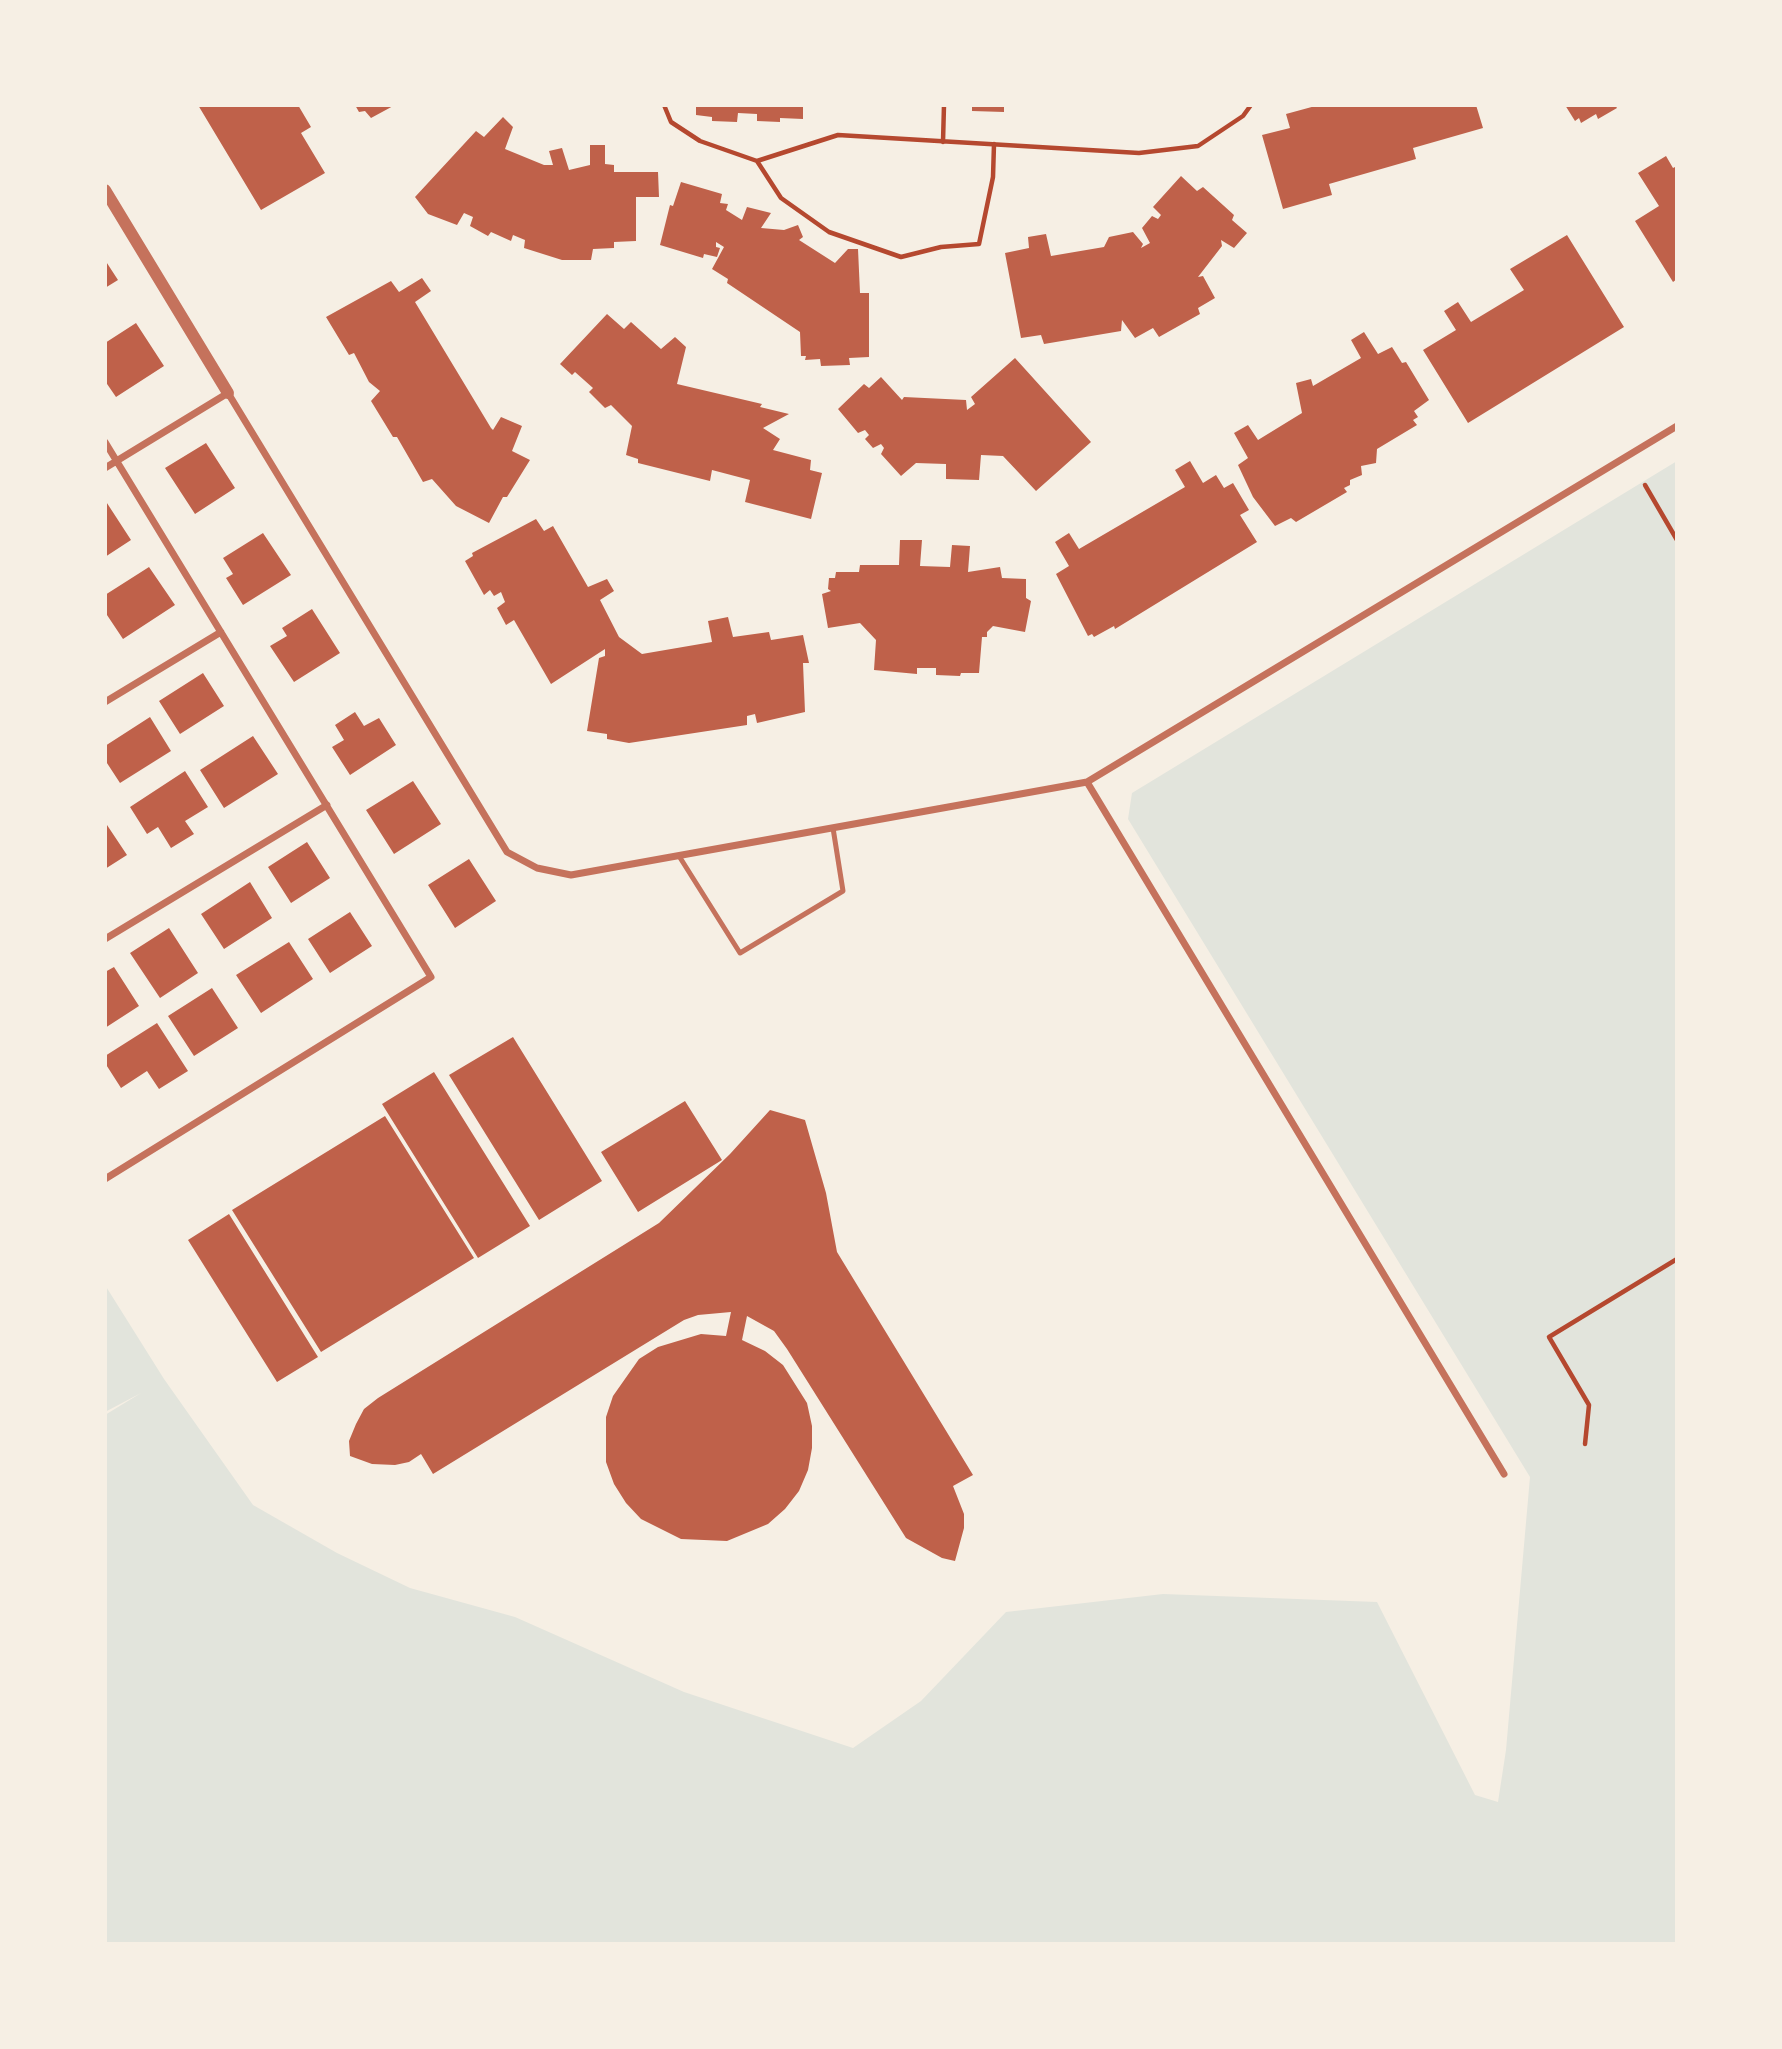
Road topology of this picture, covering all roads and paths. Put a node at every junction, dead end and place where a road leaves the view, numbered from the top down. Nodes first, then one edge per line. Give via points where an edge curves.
1 (664, 105) edge
2 (944, 105) edge
3 (1251, 105) edge
4 (943, 142) junction
5 (994, 144) junction
6 (757, 161) junction
7 (105, 190) edge
8 (228, 393) junction
9 (1677, 426) edge
10 (105, 442) edge
11 (117, 461) junction
12 (105, 468) edge
13 (1644, 485) dead end
14 (1677, 540) edge
15 (221, 632) junction
16 (105, 702) edge
17 (1087, 782) junction
18 (327, 805) junction
19 (833, 828) junction
20 (679, 856) junction
21 (105, 939) edge
22 (105, 1179) edge
23 (1677, 1259) edge
24 (1585, 1444) dead end
25 (1504, 1474) dead end

1 - 6 path via 671,122 700,141
2 - 4 path
3 - 5 path via 1243,116 1198,146 1139,153
4 - 5 path
4 - 6 path via 838,135
5 - 6 path via 993,177 979,244 901,257 829,232 781,198
7 - 8 street
8 - 11 street
8 - 20 street via 507,852 537,869 571,876
9 - 17 street
10 - 11 street
11 - 12 street
11 - 15 street
13 - 14 path
15 - 16 street
15 - 18 street
17 - 19 street
17 - 25 street
18 - 21 street
18 - 22 street via 431,977
19 - 20 street
19 - 20 lane via 843,891 740,953
23 - 24 path via 1549,1337 1589,1405

